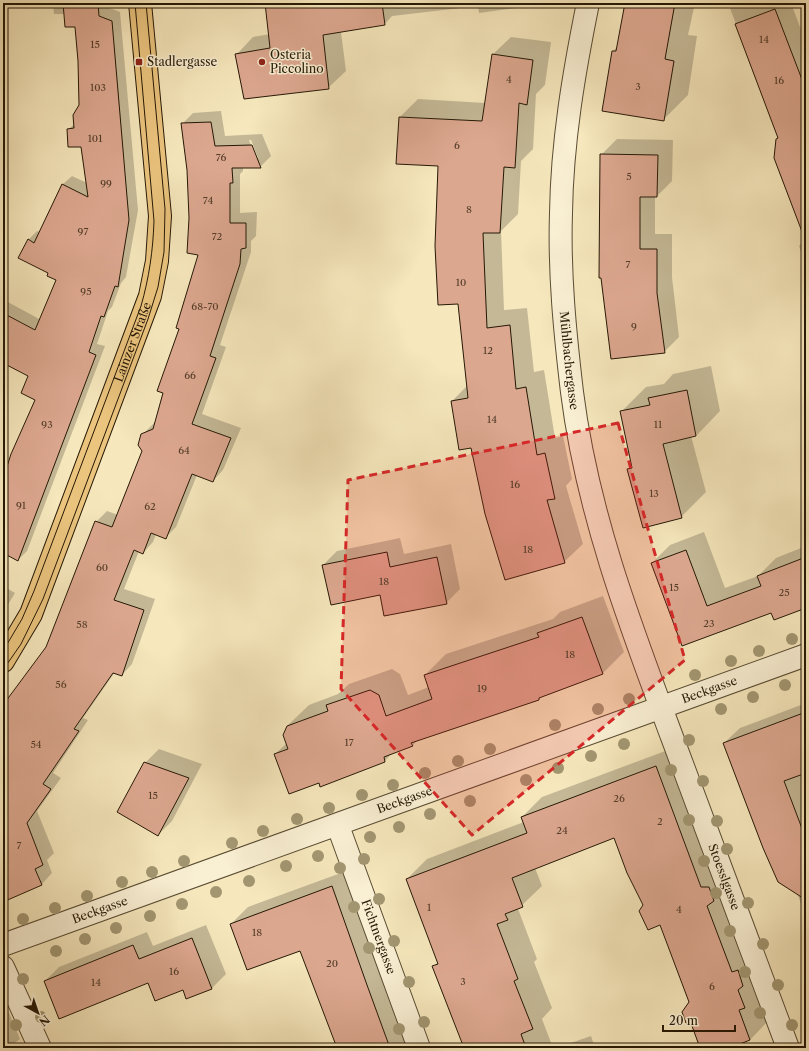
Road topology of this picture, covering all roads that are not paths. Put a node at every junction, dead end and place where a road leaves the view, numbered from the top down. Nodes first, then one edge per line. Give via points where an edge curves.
1 (140, 3) edge
2 (588, 3) edge
3 (806, 655) edge
4 (3, 660) edge
5 (661, 707) junction
6 (338, 826) junction
7 (3, 945) edge
8 (3, 967) edge
9 (40, 1048) edge
10 (419, 1048) edge
11 (788, 1048) edge

1 - 4 main road, Lainzer Straße via 160,216 157,261 150,296 31,614
2 - 5 street, Mühlbachergasse via 574,76 561,213 562,288 572,394 591,495 620,597
3 - 5 street, Beckgasse
5 - 6 street, Beckgasse
5 - 11 street, Stoesslgasse
6 - 7 street, Beckgasse
6 - 10 street, Fichtnergasse
8 - 9 street

